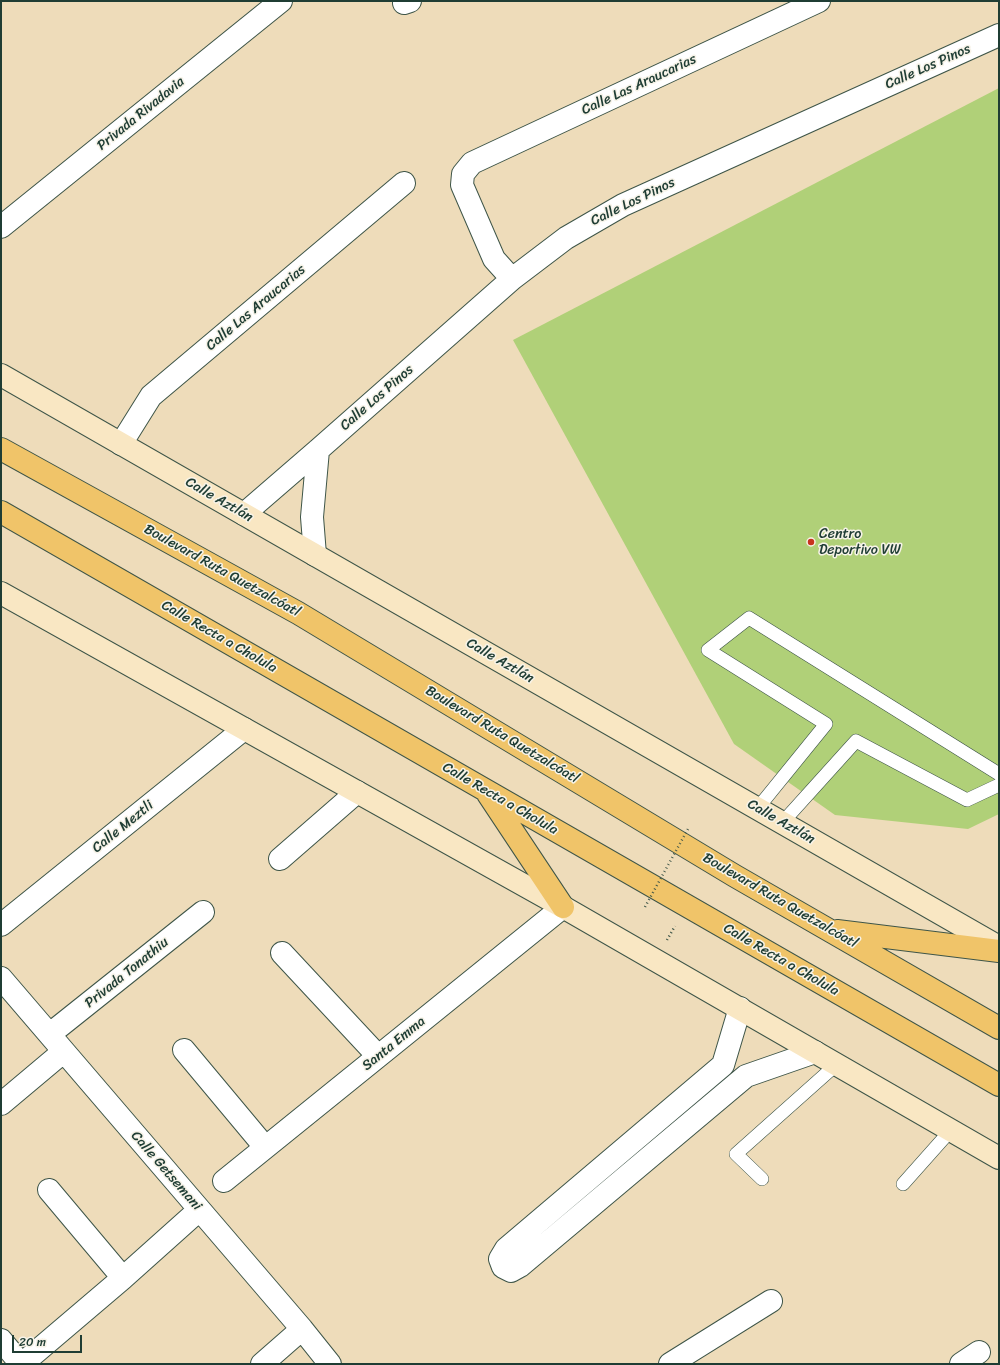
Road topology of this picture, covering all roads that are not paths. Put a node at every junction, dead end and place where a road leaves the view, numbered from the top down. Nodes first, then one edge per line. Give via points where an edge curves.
1 (281, 1) edge
2 (819, 1) edge
3 (999, 35) edge
4 (404, 183) dead end
5 (1, 227) edge
6 (512, 279) junction
7 (1, 375) edge
8 (121, 444) junction
9 (1, 449) edge
10 (318, 450) junction
11 (1, 512) edge
12 (244, 514) junction
13 (316, 555) junction
14 (1, 592) edge
15 (244, 729) junction
16 (999, 774) edge
17 (999, 785) edge
18 (485, 790) junction
19 (357, 792) junction
20 (757, 808) junction
21 (782, 823) junction
22 (280, 859) dead end
23 (563, 907) junction
24 (203, 912) dead end
25 (1, 925) edge
26 (828, 930) junction
27 (999, 947) edge
28 (999, 951) edge
29 (282, 953) dead end
30 (1, 978) edge
31 (740, 1008) junction
32 (999, 1028) edge
33 (50, 1034) junction
34 (184, 1050) dead end
35 (63, 1052) junction
36 (815, 1052) junction
37 (378, 1056) junction
38 (837, 1064) junction
39 (999, 1085) edge
40 (1, 1104) edge
41 (951, 1130) junction
42 (265, 1147) junction
43 (999, 1158) edge
44 (762, 1179) dead end
45 (224, 1180) dead end
46 (903, 1184) dead end
47 (49, 1190) dead end
48 (199, 1210) junction
49 (123, 1278) junction
50 (771, 1301) dead end
51 (302, 1329) junction
52 (1, 1340) edge
53 (979, 1352) dead end
54 (22, 1364) edge
55 (262, 1364) edge
56 (330, 1364) edge
57 (670, 1364) edge
58 (961, 1364) edge

1 - 5 street, Privada Rivadavia
2 - 6 street, Calle Las Araucarias via 472,163 463,174 462,185 494,258
3 - 6 street, Calle Los Pinos via 623,205 566,238
4 - 8 street, Calle Las Araucarias via 151,396
6 - 10 street, Calle Los Pinos
7 - 8 main road, Calle Aztlán
8 - 12 main road, Calle Aztlán
9 - 26 main road, Boulevard Ruta Quetzalcóatl via 298,613
10 - 12 street, Calle Los Pinos
10 - 13 street via 312,517
11 - 18 main road, Calle Recta a Cholula
12 - 13 main road, Calle Aztlán
13 - 20 main road, Calle Aztlán
14 - 15 main road
15 - 19 main road
15 - 25 street, Calle Meztli
16 - 20 lane via 749,618 708,650 826,724
17 - 21 lane via 967,800 856,740
18 - 23 main road
18 - 39 main road, Calle Recta a Cholula
19 - 22 street
19 - 23 main road
20 - 21 main road, Calle Aztlán
21 - 27 main road, Calle Aztlán
23 - 31 main road
23 - 37 street, Santa Emma
24 - 33 street, Privada Tonathiu
26 - 28 main road
26 - 32 main road, Boulevard Ruta Quetzalcóatl
29 - 37 street
30 - 33 street, Calle Getsemani
31 - 36 main road
31 - 36 street via 723,1065 506,1249 500,1259 503,1267 511,1272 520,1266 746,1076
33 - 35 street, Calle Getsemani
34 - 42 street
35 - 40 street
35 - 48 street, Calle Getsemani
36 - 38 main road
37 - 42 street, Santa Emma
38 - 41 main road
38 - 44 lane via 736,1154
41 - 43 main road
41 - 46 lane
42 - 45 street, Santa Emma
47 - 49 street
48 - 49 street
48 - 51 street, Calle Getsemani
49 - 54 street
50 - 57 street
51 - 55 street
51 - 56 street, Calle Getsemani
52 - 54 street
53 - 58 street

